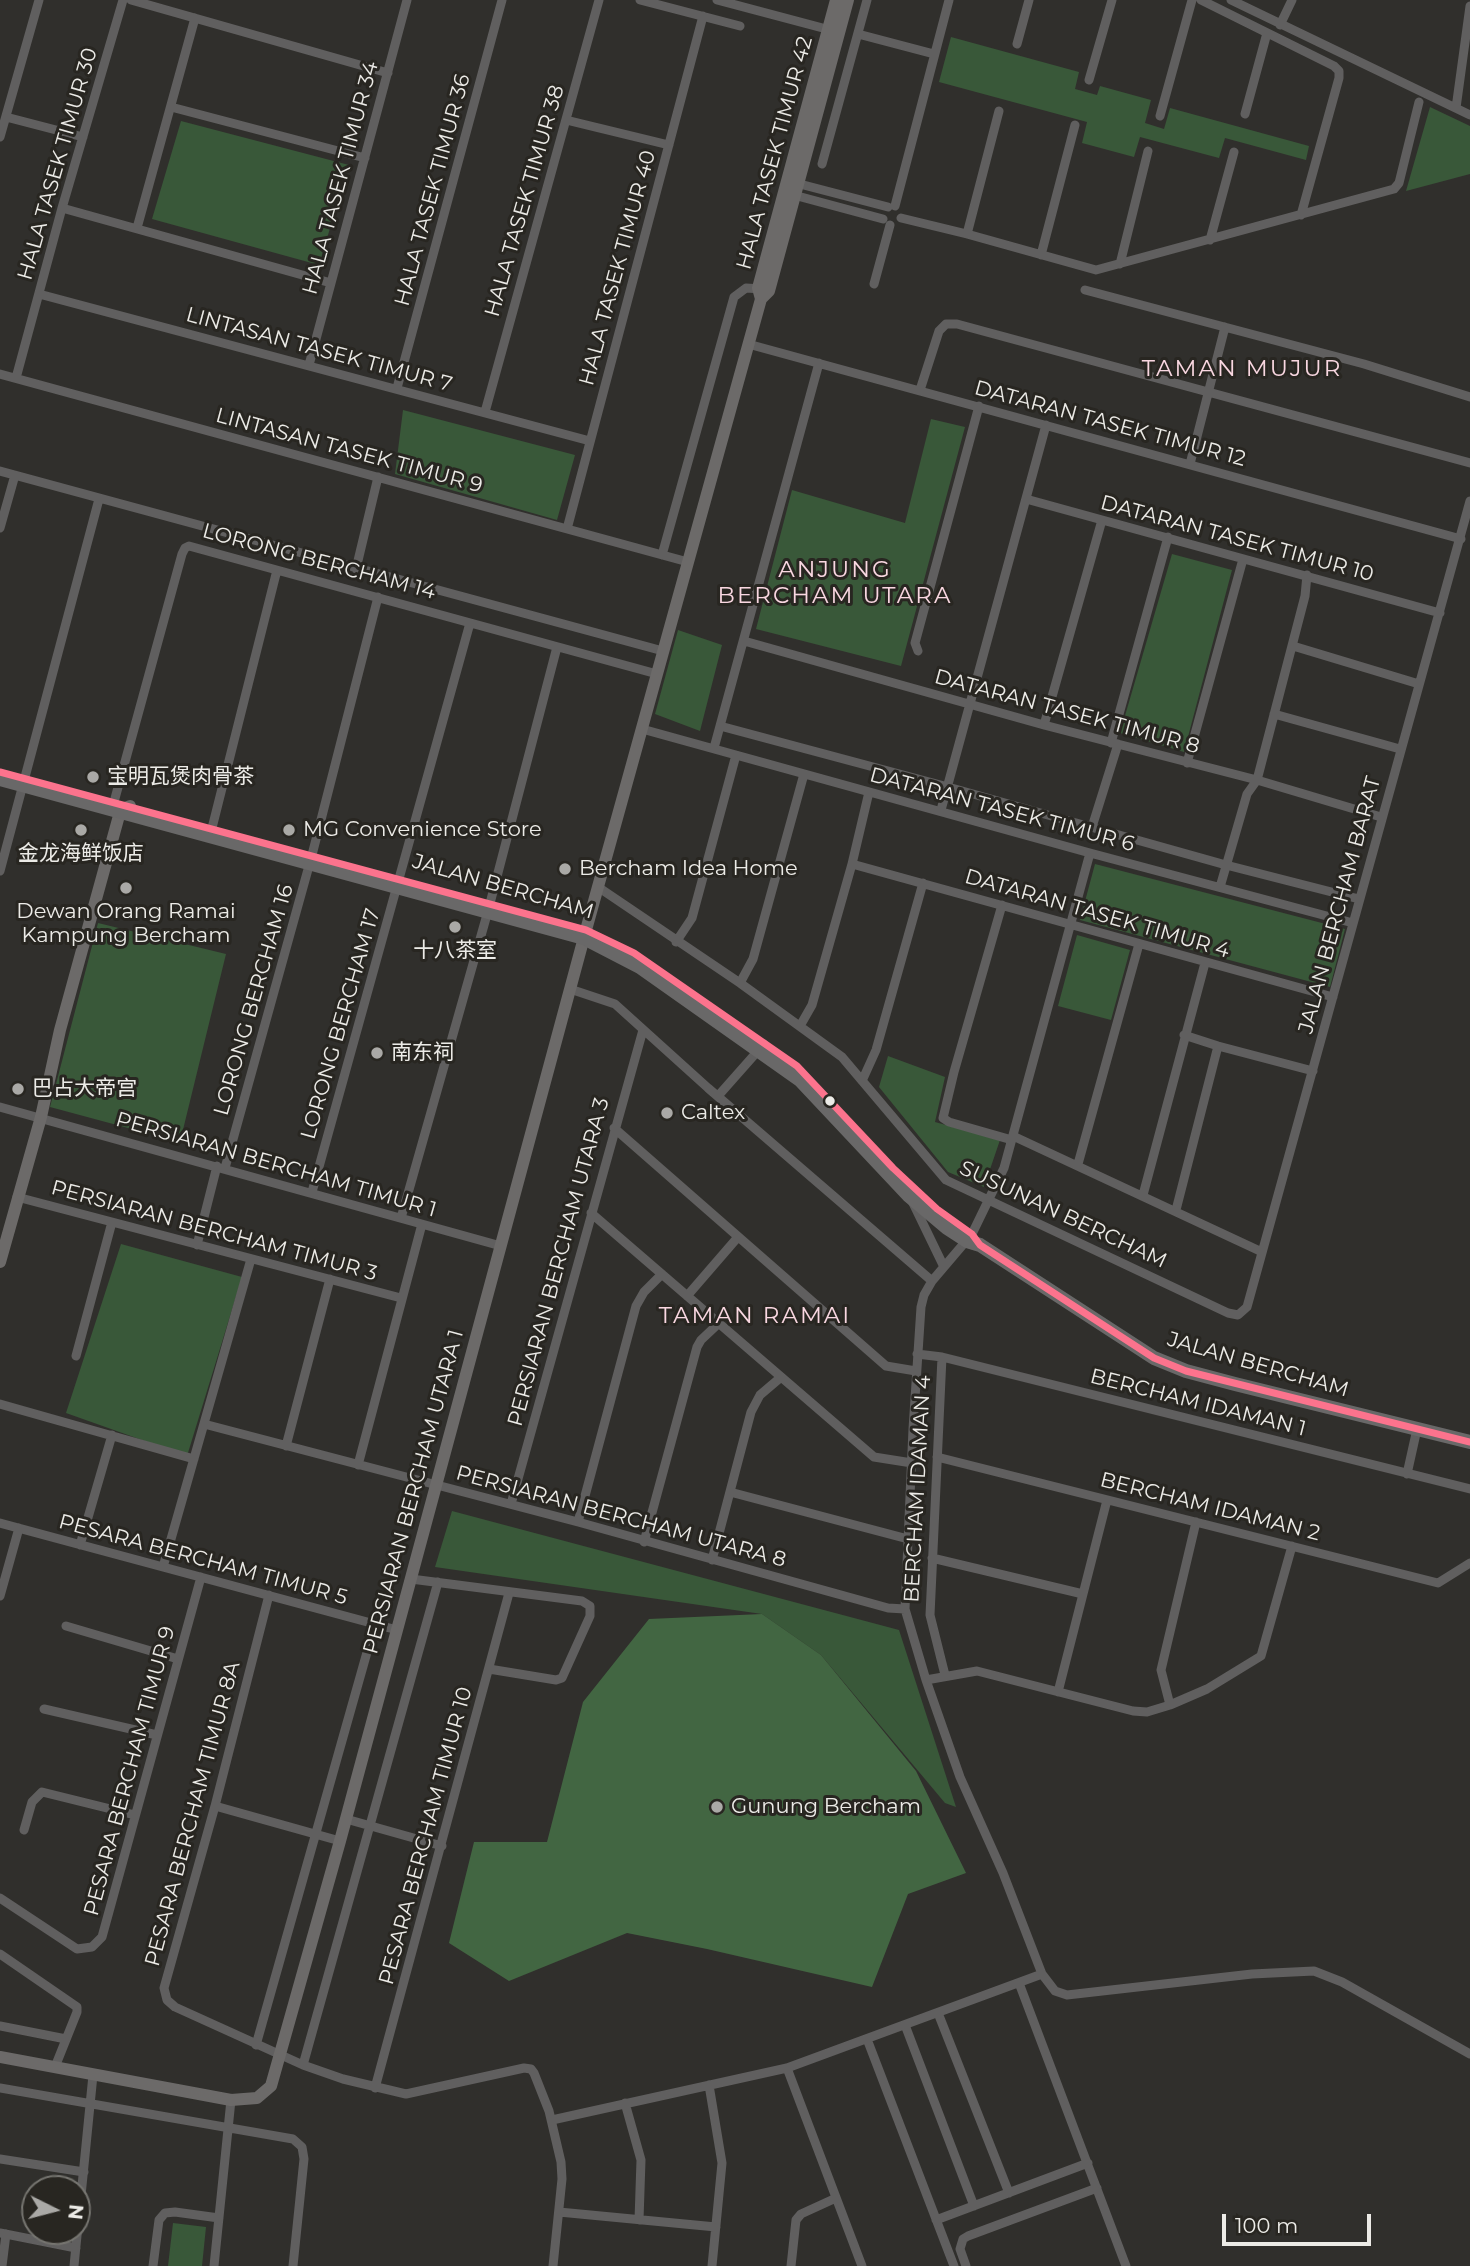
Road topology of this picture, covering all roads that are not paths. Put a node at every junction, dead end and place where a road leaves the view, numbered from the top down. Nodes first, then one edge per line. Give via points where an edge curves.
1 (39, 0) edge
2 (123, 0) edge
3 (131, 0) edge
4 (407, 0) edge
5 (502, 0) edge
6 (599, 0) edge
7 (640, 0) edge
8 (717, 0) edge
9 (836, 0) edge
10 (848, 0) edge
11 (867, 0) edge
12 (949, 0) edge
13 (1029, 0) edge
14 (1112, 0) edge
15 (1192, 0) edge
16 (1201, 0) edge
17 (1231, 0) edge
18 (1292, 0) edge
19 (1470, 6) edge
20 (703, 16) junction
21 (195, 18) junction
22 (1280, 25) junction
23 (740, 26) dead end
24 (834, 31) junction
25 (1267, 33) junction
26 (858, 34) junction
27 (1017, 44) dead end
28 (934, 54) junction
29 (387, 73) junction
30 (1089, 80) dead end
31 (1419, 102) dead end
32 (171, 107) junction
33 (1456, 108) junction
34 (999, 111) dead end
35 (1245, 114) dead end
36 (1470, 115) edge
37 (1160, 116) dead end
38 (6, 117) junction
39 (566, 120) junction
40 (1075, 125) dead end
41 (83, 137) junction
42 (0, 138) edge
43 (668, 145) junction
44 (1148, 151) dead end
45 (1234, 152) dead end
46 (365, 158) junction
47 (822, 164) dead end
48 (791, 188) junction
49 (891, 206) junction
50 (62, 208) junction
51 (1301, 215) junction
52 (901, 218) junction
53 (887, 222) junction
54 (137, 228) junction
55 (967, 234) junction
56 (1210, 240) junction
57 (1041, 255) junction
58 (1120, 264) junction
59 (331, 283) junction
60 (874, 284) dead end
61 (1085, 290) dead end
62 (763, 292) junction
63 (39, 295) junction
64 (1225, 327) junction
65 (748, 344) junction
66 (819, 363) junction
67 (309, 365) junction
68 (0, 374) edge
69 (16, 379) junction
70 (397, 388) junction
71 (920, 390) junction
72 (1209, 391) junction
73 (1470, 397) edge
74 (979, 406) junction
75 (485, 412) junction
76 (1046, 425) junction
77 (590, 441) junction
78 (1470, 463) edge
79 (1190, 464) junction
80 (0, 471) edge
81 (15, 475) junction
82 (378, 477) junction
83 (99, 499) junction
84 (1026, 499) junction
85 (1470, 501) edge
86 (1102, 520) junction
87 (0, 528) edge
88 (567, 529) junction
89 (1168, 537) junction
90 (1461, 539) junction
91 (662, 555) junction
92 (1243, 559) junction
93 (688, 562) junction
94 (356, 569) junction
95 (277, 570) junction
96 (1307, 575) junction
97 (378, 597) junction
98 (1440, 613) junction
99 (470, 623) junction
100 (744, 641) junction
101 (1293, 646) junction
102 (557, 647) junction
103 (663, 651) junction
104 (918, 651) dead end
105 (657, 674) junction
106 (1419, 684) junction
107 (970, 705) junction
108 (1274, 714) junction
109 (1044, 725) junction
110 (720, 726) junction
111 (642, 729) junction
112 (1115, 743) junction
113 (714, 748) junction
114 (1400, 749) junction
115 (736, 755) junction
116 (1187, 763) junction
117 (0, 772) edge
118 (804, 774) junction
119 (0, 779) edge
120 (1257, 780) junction
121 (24, 782) junction
122 (948, 787) junction
123 (869, 792) junction
124 (117, 807) junction
125 (941, 810) junction
126 (1381, 817) junction
127 (1092, 827) junction
128 (211, 832) junction
129 (1090, 853) junction
130 (311, 859) junction
131 (852, 864) junction
132 (1226, 865) junction
133 (0, 871) edge
134 (399, 883) junction
135 (923, 883) junction
136 (598, 887) junction
137 (1220, 887) junction
138 (1359, 900) junction
139 (1002, 905) junction
140 (489, 907) junction
141 (1353, 923) junction
142 (1070, 925) junction
143 (585, 934) junction
144 (676, 942) junction
145 (1139, 944) junction
146 (1205, 962) junction
147 (740, 983) junction
148 (570, 989) junction
149 (1333, 997) junction
150 (800, 1026) junction
151 (643, 1030) junction
152 (1185, 1035) junction
153 (762, 1046) junction
154 (1219, 1046) junction
155 (1312, 1071) junction
156 (862, 1081) junction
157 (718, 1096) junction
158 (0, 1107) edge
159 (41, 1117) junction
160 (614, 1128) junction
161 (1013, 1138) junction
162 (1077, 1164) junction
163 (221, 1167) junction
164 (312, 1192) junction
165 (1143, 1195) junction
166 (909, 1196) junction
167 (18, 1197) junction
168 (989, 1201) junction
169 (1177, 1210) junction
170 (591, 1213) junction
171 (401, 1218) junction
172 (112, 1222) junction
173 (422, 1224) junction
174 (738, 1237) junction
175 (973, 1240) junction
176 (197, 1244) junction
177 (2, 1245) edge
178 (501, 1246) junction
179 (1262, 1252) junction
180 (251, 1259) junction
181 (0, 1262) edge
182 (944, 1268) junction
183 (662, 1275) junction
184 (330, 1279) junction
185 (932, 1281) junction
186 (687, 1296) junction
187 (401, 1298) junction
188 (1238, 1315) joint
189 (718, 1324) junction
190 (917, 1354) junction
191 (76, 1356) dead end
192 (942, 1357) junction
193 (916, 1371) junction
194 (780, 1378) junction
195 (0, 1404) edge
196 (204, 1424) junction
197 (1417, 1429) junction
198 (112, 1435) junction
199 (1470, 1442) edge
200 (286, 1446) junction
201 (937, 1457) junction
202 (194, 1459) junction
203 (912, 1463) junction
204 (358, 1465) junction
205 (1407, 1474) junction
206 (436, 1484) junction
207 (1470, 1489) edge
208 (730, 1492) junction
209 (1107, 1500) junction
210 (510, 1504) junction
211 (578, 1522) junction
212 (1196, 1522) junction
213 (0, 1523) edge
214 (19, 1528) junction
215 (908, 1539) junction
216 (644, 1542) junction
217 (80, 1545) junction
218 (1292, 1546) junction
219 (932, 1558) junction
220 (712, 1560) junction
221 (1470, 1563) edge
222 (163, 1567) junction
223 (201, 1577) junction
224 (411, 1579) junction
225 (438, 1582) junction
226 (509, 1593) junction
227 (1083, 1594) junction
228 (269, 1595) junction
229 (0, 1596) edge
230 (905, 1609) junction
231 (375, 1624) junction
232 (66, 1626) dead end
233 (397, 1630) junction
234 (178, 1659) junction
235 (489, 1669) junction
236 (945, 1675) junction
237 (926, 1680) junction
238 (1058, 1692) junction
239 (1170, 1705) junction
240 (44, 1709) dead end
241 (157, 1735) junction
242 (215, 1806) junction
243 (135, 1815) junction
244 (346, 1819) junction
245 (369, 1825) junction
246 (24, 1830) dead end
247 (316, 1835) junction
248 (340, 1841) junction
249 (442, 1846) junction
250 (0, 1898) edge
251 (0, 1954) edge
252 (1042, 1974) junction
253 (1018, 1983) junction
254 (938, 2013) junction
255 (905, 2025) junction
256 (0, 2026) edge
257 (66, 2039) junction
258 (867, 2039) junction
259 (256, 2045) junction
260 (1470, 2054) edge
261 (281, 2056) junction
262 (0, 2057) edge
263 (303, 2065) junction
264 (55, 2067) junction
265 (787, 2068) junction
266 (93, 2075) junction
267 (709, 2085) junction
268 (0, 2088) edge
269 (375, 2088) junction
270 (231, 2100) junction
271 (625, 2103) junction
272 (90, 2105) junction
273 (552, 2120) junction
274 (228, 2129) junction
275 (0, 2159) edge
276 (1088, 2163) junction
277 (83, 2172) junction
278 (1097, 2188) junction
279 (1009, 2193) junction
280 (836, 2199) junction
281 (974, 2206) junction
282 (559, 2212) junction
283 (219, 2218) junction
284 (639, 2220) junction
285 (936, 2220) junction
286 (716, 2227) junction
287 (3, 2234) edge
288 (76, 2248) junction
289 (2, 2266) edge
290 (74, 2266) edge
291 (153, 2266) edge
292 (214, 2266) edge
293 (293, 2266) edge
294 (553, 2266) edge
295 (712, 2266) edge
296 (791, 2266) edge
297 (862, 2266) edge
298 (954, 2266) edge
299 (966, 2266) edge
300 (1126, 2266) edge

1 - 38 street
2 - 41 street, HALA TASEK TIMUR 30
3 - 21 street
4 - 29 street, HALA TASEK TIMUR 34
5 - 70 street, HALA TASEK TIMUR 36
6 - 39 street, HALA TASEK TIMUR 38
7 - 20 street
8 - 24 street
9 - 24 street, HALA TASEK TIMUR 42
10 - 24 street, HALA TASEK TIMUR 42
11 - 26 street
12 - 28 street
13 - 27 street
14 - 30 street
15 - 37 street
16 - 25 street
17 - 22 street
18 - 22 street
19 - 33 street
20 - 23 street
20 - 43 street, HALA TASEK TIMUR 40
21 - 29 street
21 - 32 street
22 - 33 street
24 - 48 street, HALA TASEK TIMUR 42
25 - 35 street
25 - 51 street via 1334,66 1340,74
26 - 28 street
26 - 47 street
28 - 49 street
29 - 46 street, HALA TASEK TIMUR 34
31 - 51 street via 1396,188
32 - 46 street
32 - 54 street
33 - 36 street
34 - 55 street
38 - 41 street
38 - 42 street
39 - 43 street
39 - 75 street, HALA TASEK TIMUR 38
40 - 57 street
41 - 50 street, HALA TASEK TIMUR 30
43 - 77 street, HALA TASEK TIMUR 40
44 - 58 street
45 - 56 street
46 - 59 street, HALA TASEK TIMUR 34
48 - 49 street
48 - 53 street
48 - 62 street, HALA TASEK TIMUR 42
49 - 52 street via 901,212
49 - 53 street via 883,212
50 - 54 street
50 - 63 street, HALA TASEK TIMUR 30
51 - 56 street
52 - 53 street via 897,223
52 - 55 street
53 - 60 street
54 - 59 street
55 - 57 street
56 - 58 street
57 - 58 street via 1094,271
59 - 67 street, HALA TASEK TIMUR 34
61 - 64 street
62 - 65 street, HALA TASEK TIMUR 42
62 - 91 street via 746,288 734,297
63 - 67 street, LINTASAN TASEK TIMUR 7
63 - 69 street, HALA TASEK TIMUR 30
64 - 72 street
64 - 73 street
65 - 66 street, DATARAN TASEK TIMUR 12
65 - 93 street, HALA TASEK TIMUR 42
66 - 71 street, DATARAN TASEK TIMUR 12
66 - 100 street
67 - 70 street, LINTASAN TASEK TIMUR 7
68 - 69 street, LINTASAN TASEK TIMUR 9
69 - 82 street, LINTASAN TASEK TIMUR 9
70 - 75 street, LINTASAN TASEK TIMUR 7
71 - 72 street via 939,331 946,324 957,324
71 - 74 street, DATARAN TASEK TIMUR 12
72 - 78 street
72 - 79 street
74 - 76 street, DATARAN TASEK TIMUR 12
74 - 104 street via 915,643
75 - 77 street, LINTASAN TASEK TIMUR 7
76 - 79 street, DATARAN TASEK TIMUR 12
76 - 84 street
77 - 88 street, HALA TASEK TIMUR 40
79 - 90 street, DATARAN TASEK TIMUR 12
80 - 81 street
81 - 83 street
81 - 87 street
82 - 88 street, LINTASAN TASEK TIMUR 9
82 - 94 street
83 - 94 street
83 - 121 street
84 - 86 street, DATARAN TASEK TIMUR 10
84 - 107 street
85 - 90 street, JALAN BERCHAM BARAT
86 - 89 street, DATARAN TASEK TIMUR 10
86 - 109 street
88 - 91 street, LINTASAN TASEK TIMUR 9
89 - 92 street, DATARAN TASEK TIMUR 10
89 - 112 street
90 - 98 street, JALAN BERCHAM BARAT
91 - 93 street, LINTASAN TASEK TIMUR 9
92 - 96 street, DATARAN TASEK TIMUR 10
92 - 116 street
93 - 103 street, HALA TASEK TIMUR 42
94 - 103 street
95 - 97 street, LORONG BERCHAM 14
95 - 124 street, LORONG BERCHAM 14 via 189,546 183,550
95 - 128 street
96 - 98 street, DATARAN TASEK TIMUR 10
96 - 101 street
97 - 99 street, LORONG BERCHAM 14
97 - 130 street, LORONG BERCHAM 16
98 - 106 street, JALAN BERCHAM BARAT
99 - 102 street, LORONG BERCHAM 14
99 - 134 street, LORONG BERCHAM 17
100 - 107 street, DATARAN TASEK TIMUR 8
100 - 110 street
101 - 106 street
101 - 108 street
102 - 105 street, LORONG BERCHAM 14
102 - 140 street
103 - 105 street, PERSIARAN BERCHAM UTARA 1
105 - 111 street, PERSIARAN BERCHAM UTARA 1
106 - 114 street, JALAN BERCHAM BARAT
107 - 109 street, DATARAN TASEK TIMUR 8
107 - 122 street
108 - 114 street
108 - 120 street
109 - 112 street, DATARAN TASEK TIMUR 8
110 - 113 street
110 - 122 street, DATARAN TASEK TIMUR 6
111 - 113 street, DATARAN TASEK TIMUR 6
111 - 136 street, PERSIARAN BERCHAM UTARA 1
112 - 116 street, DATARAN TASEK TIMUR 8
112 - 127 street
113 - 115 street, DATARAN TASEK TIMUR 6
114 - 126 street, JALAN BERCHAM BARAT
115 - 118 street, DATARAN TASEK TIMUR 6
115 - 144 street via 692,918
116 - 120 street, DATARAN TASEK TIMUR 8
117 - 121 main road, JALAN BERCHAM
118 - 123 street, DATARAN TASEK TIMUR 6
118 - 147 street via 753,959
119 - 121 main road, JALAN BERCHAM
120 - 126 street, DATARAN TASEK TIMUR 8
120 - 132 street via 1247,794
121 - 124 main road, JALAN BERCHAM
121 - 133 street
122 - 125 street
122 - 127 street, DATARAN TASEK TIMUR 6
123 - 125 street, DATARAN TASEK TIMUR 6
123 - 131 street
124 - 128 main road, JALAN BERCHAM
124 - 159 street, LORONG BERCHAM 14
125 - 129 street, DATARAN TASEK TIMUR 6
126 - 138 street, JALAN BERCHAM BARAT
127 - 132 street, DATARAN TASEK TIMUR 6
128 - 130 main road, JALAN BERCHAM
129 - 137 street, DATARAN TASEK TIMUR 6
129 - 142 street
130 - 134 main road, JALAN BERCHAM
130 - 163 street, LORONG BERCHAM 16
131 - 135 street, DATARAN TASEK TIMUR 4
131 - 150 street via 813,1006
132 - 137 street
132 - 138 street, DATARAN TASEK TIMUR 6
134 - 140 main road, JALAN BERCHAM
134 - 164 street, LORONG BERCHAM 17
135 - 139 street, DATARAN TASEK TIMUR 4
135 - 156 street via 876,1050
136 - 143 street, PERSIARAN BERCHAM UTARA 1
136 - 144 street, SUSUNAN BERCHAM
137 - 141 street, DATARAN TASEK TIMUR 6
138 - 141 street, JALAN BERCHAM BARAT
139 - 142 street, DATARAN TASEK TIMUR 4
139 - 161 street via 943,1118
140 - 143 main road, JALAN BERCHAM
140 - 171 street
141 - 149 street, JALAN BERCHAM BARAT
142 - 145 street, DATARAN TASEK TIMUR 4
142 - 161 street
143 - 148 street, PERSIARAN BERCHAM UTARA 1
143 - 153 main road, JALAN BERCHAM
144 - 147 street, SUSUNAN BERCHAM
145 - 146 street, DATARAN TASEK TIMUR 4
145 - 162 street
146 - 149 street, DATARAN TASEK TIMUR 4
146 - 152 street
147 - 150 street, SUSUNAN BERCHAM
148 - 151 street via 615,1004
148 - 178 street, PERSIARAN BERCHAM UTARA 1
149 - 155 street, JALAN BERCHAM BARAT
150 - 156 street, SUSUNAN BERCHAM via 842,1057
151 - 157 street
151 - 160 street, PERSIARAN BERCHAM UTARA 3
152 - 154 street
152 - 165 street
153 - 157 street
153 - 166 main road, JALAN BERCHAM
153 - 175 main road, JALAN BERCHAM via 804,1072 893,1168
154 - 155 street
154 - 169 street
155 - 179 street, JALAN BERCHAM BARAT
156 - 168 street, SUSUNAN BERCHAM via 946,1180
157 - 185 street
158 - 159 street, PERSIARAN BERCHAM TIMUR 1
159 - 163 street, PERSIARAN BERCHAM TIMUR 1
159 - 167 street, LORONG BERCHAM 14
160 - 170 street, PERSIARAN BERCHAM UTARA 3
160 - 174 street
161 - 162 street
161 - 168 street
162 - 165 street
163 - 164 street, PERSIARAN BERCHAM TIMUR 1
163 - 176 street, LORONG BERCHAM 16
164 - 171 street, PERSIARAN BERCHAM TIMUR 1
165 - 169 street
166 - 175 main road, JALAN BERCHAM
166 - 182 street
167 - 172 street, PERSIARAN BERCHAM TIMUR 3
167 - 177 street, LORONG BERCHAM 14
168 - 175 street
168 - 188 street, SUSUNAN BERCHAM
169 - 179 street
170 - 183 street
170 - 210 street, PERSIARAN BERCHAM UTARA 3
171 - 173 street, PERSIARAN BERCHAM TIMUR 1
172 - 176 street, PERSIARAN BERCHAM TIMUR 3
172 - 191 street
173 - 178 street, PERSIARAN BERCHAM TIMUR 1
173 - 187 street
174 - 186 street
174 - 193 street via 886,1366
175 - 182 street
175 - 197 main road, JALAN BERCHAM via 1154,1357 1186,1371
176 - 180 street, PERSIARAN BERCHAM TIMUR 3
177 - 181 street, LORONG BERCHAM 14
178 - 206 street, PERSIARAN BERCHAM UTARA 1
179 - 188 street, JALAN BERCHAM BARAT via 1247,1307
180 - 184 street, PERSIARAN BERCHAM TIMUR 3
180 - 196 street
182 - 185 street
183 - 186 street
183 - 211 street via 636,1306
184 - 187 street, PERSIARAN BERCHAM TIMUR 3
184 - 200 street
185 - 190 street via 921,1307
186 - 189 street
187 - 204 street
189 - 194 street
189 - 216 street via 697,1347
190 - 192 street, BERCHAM IDAMAN 1
190 - 193 street
192 - 201 street, BERCHAM IDAMAN 4
192 - 205 street, BERCHAM IDAMAN 1
193 - 203 street
194 - 203 street via 874,1457
194 - 208 street via 760,1395 751,1412
195 - 198 street
196 - 200 street, PERSIARAN BERCHAM UTARA 8
196 - 202 street
197 - 199 main road, JALAN BERCHAM
197 - 205 street
198 - 202 street
198 - 217 street
200 - 204 street, PERSIARAN BERCHAM UTARA 8
201 - 209 street, BERCHAM IDAMAN 2
201 - 219 street, BERCHAM IDAMAN 4
202 - 222 street
203 - 215 street
204 - 206 street, PERSIARAN BERCHAM UTARA 8
205 - 207 street, BERCHAM IDAMAN 1
206 - 210 street, PERSIARAN BERCHAM UTARA 8
206 - 224 street, PERSIARAN BERCHAM UTARA 1
208 - 215 street
208 - 220 street
209 - 212 street, BERCHAM IDAMAN 2
209 - 227 street
210 - 211 street, PERSIARAN BERCHAM UTARA 8
211 - 216 street, PERSIARAN BERCHAM UTARA 8
212 - 218 street, BERCHAM IDAMAN 2
212 - 239 street via 1161,1670
213 - 214 street, PESARA BERCHAM TIMUR 5
214 - 217 street, PESARA BERCHAM TIMUR 5
214 - 229 street
215 - 230 street
216 - 220 street, PERSIARAN BERCHAM UTARA 8
217 - 222 street, PESARA BERCHAM TIMUR 5
218 - 221 street, BERCHAM IDAMAN 2 via 1438,1583
218 - 239 street via 1261,1656
219 - 227 street
219 - 236 street, BERCHAM IDAMAN 4 via 930,1615
220 - 230 street, PERSIARAN BERCHAM UTARA 8
222 - 223 street, PESARA BERCHAM TIMUR 5
223 - 228 street, PESARA BERCHAM TIMUR 5
223 - 234 street, PESARA BERCHAM TIMUR 9
224 - 225 street
224 - 233 street, PERSIARAN BERCHAM UTARA 1
225 - 226 street
225 - 245 street
226 - 235 street, PESARA BERCHAM TIMUR 10
226 - 235 street via 582,1601 590,1606 590,1615 559,1680
227 - 238 street
228 - 231 street, PESARA BERCHAM TIMUR 5
228 - 242 street, PESARA BERCHAM TIMUR 8A
230 - 237 street
231 - 233 street, PESARA BERCHAM TIMUR 5
231 - 247 street
232 - 234 street
233 - 244 street, PERSIARAN BERCHAM UTARA 1
234 - 241 street, PESARA BERCHAM TIMUR 9
235 - 249 street, PESARA BERCHAM TIMUR 10
236 - 237 street
236 - 238 street via 977,1671
237 - 252 street via 960,1777
238 - 239 street via 1133,1711
240 - 241 street
241 - 243 street, PESARA BERCHAM TIMUR 9
242 - 247 street
242 - 259 street, PESARA BERCHAM TIMUR 8A via 165,1994 175,2007
243 - 246 street via 42,1792 32,1802
243 - 250 street, PESARA BERCHAM TIMUR 9 via 105,1929 92,1947 73,1947
244 - 245 street
244 - 248 street, PERSIARAN BERCHAM UTARA 1
245 - 249 street
245 - 263 street
247 - 248 street
247 - 259 street
248 - 261 street, PERSIARAN BERCHAM UTARA 1
249 - 269 street, PESARA BERCHAM TIMUR 10
251 - 257 street via 77,2007
252 - 253 street
252 - 260 street via 1055,1991 1067,1995 1314,1971
253 - 254 street
253 - 276 street
254 - 255 street
254 - 279 street
255 - 258 street
255 - 281 street
256 - 257 street
257 - 264 street
258 - 265 street
258 - 285 street
259 - 261 street, PESARA BERCHAM TIMUR 8A
261 - 263 street, PESARA BERCHAM TIMUR 8A
261 - 270 street, PERSIARAN BERCHAM UTARA 1 via 265,2092 257,2098
262 - 264 street
263 - 269 street, PESARA BERCHAM TIMUR 8A
264 - 266 street
265 - 267 street
265 - 280 street
266 - 270 street
266 - 272 street
267 - 271 street
267 - 286 street via 722,2163
268 - 272 street
269 - 273 street, PESARA BERCHAM TIMUR 8A via 419,2093 527,2068 534,2073
270 - 274 street
271 - 273 street
271 - 284 street via 640,2158
272 - 274 street
272 - 277 street
273 - 282 street via 561,2162
274 - 283 street
274 - 293 street via 293,2139 302,2147
275 - 277 street
276 - 278 street
276 - 279 street
277 - 288 street
278 - 299 street via 968,2236 960,2249
278 - 300 street
279 - 281 street
280 - 296 street via 796,2220
280 - 297 street
281 - 285 street
282 - 284 street
282 - 294 street
283 - 291 street via 166,2213 159,2220
283 - 292 street
284 - 286 street
285 - 298 street
286 - 295 street
287 - 288 street
287 - 289 street
288 - 290 street

